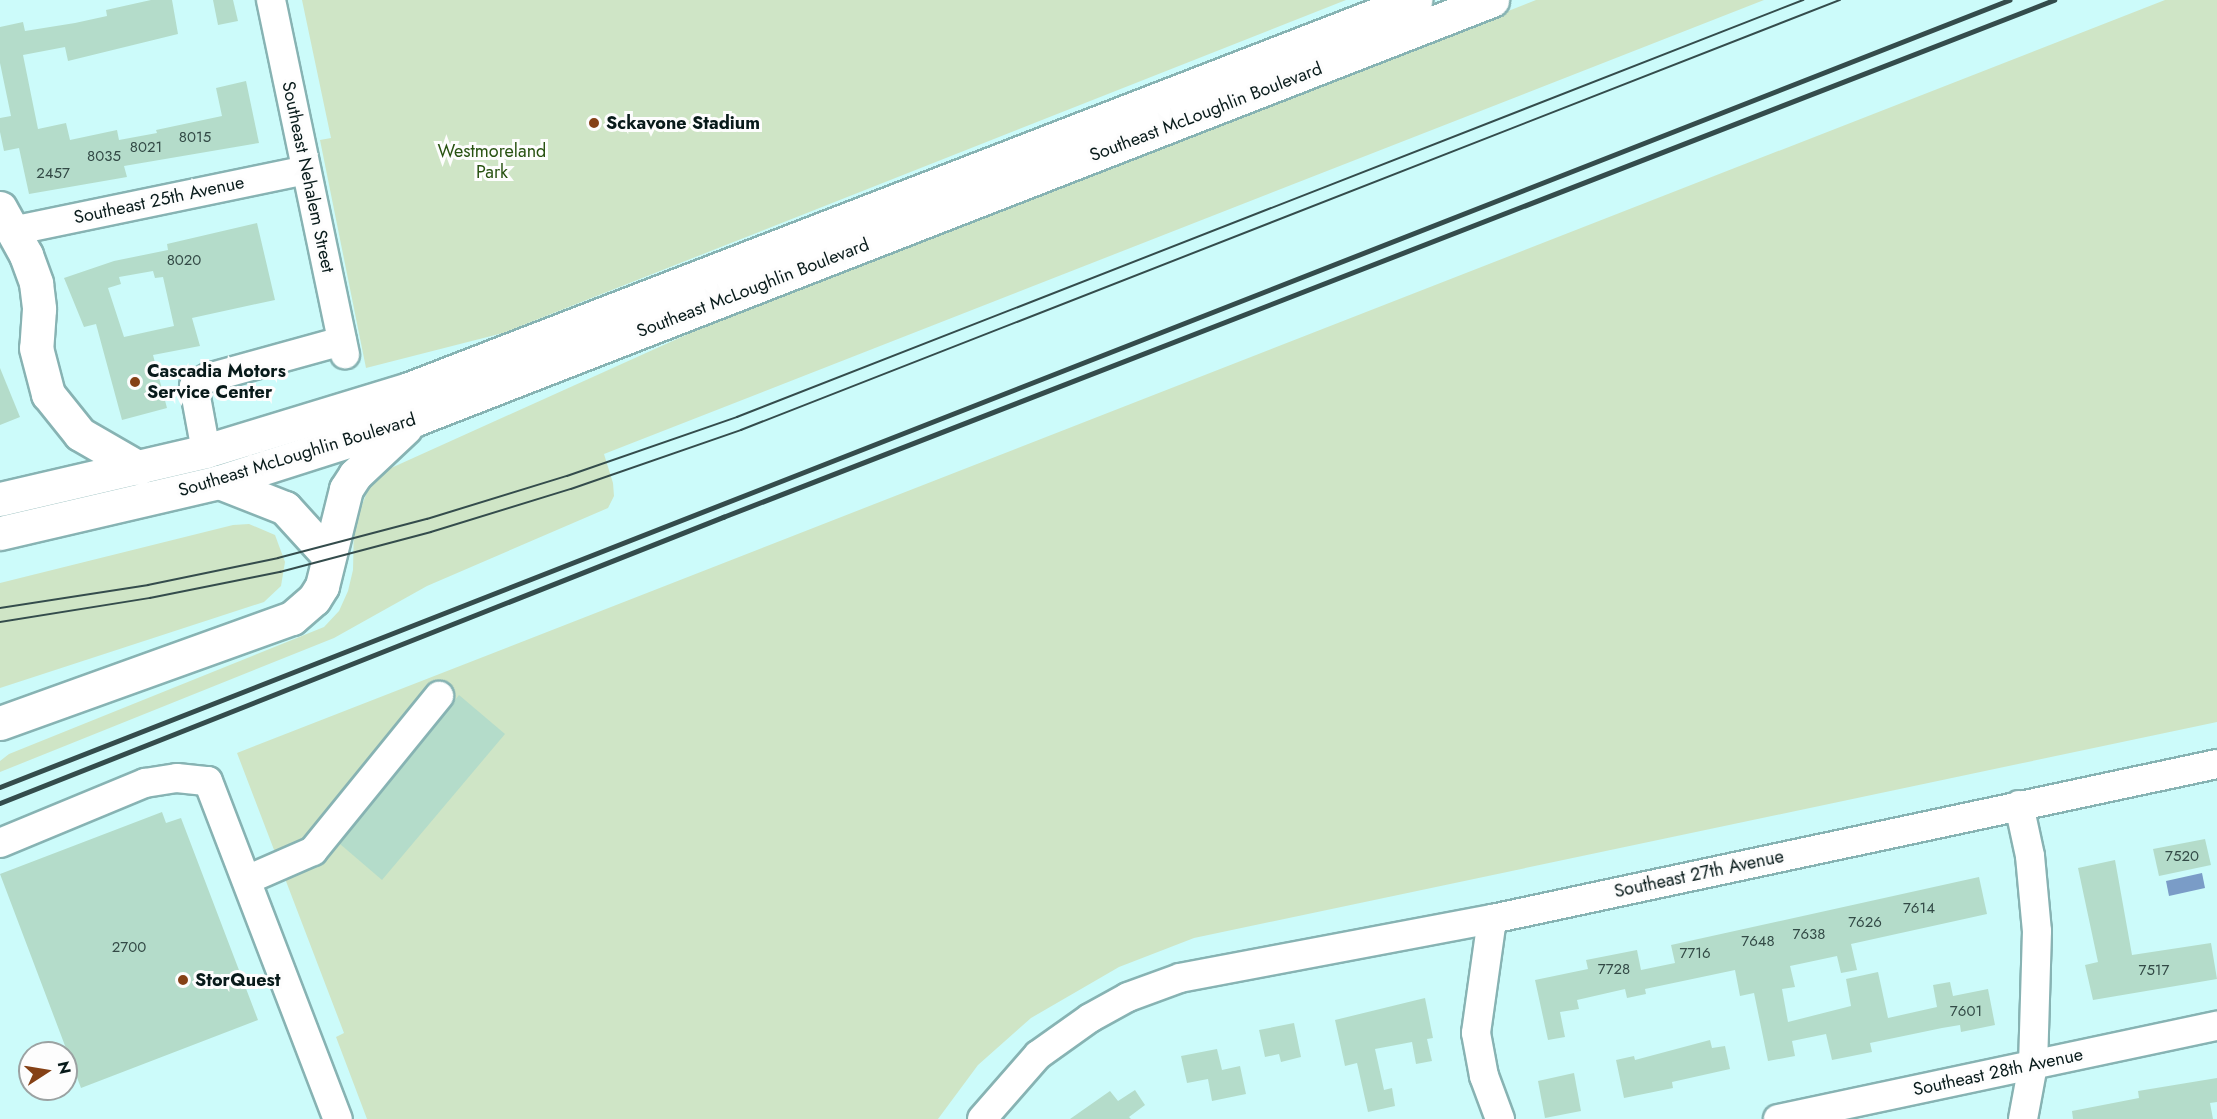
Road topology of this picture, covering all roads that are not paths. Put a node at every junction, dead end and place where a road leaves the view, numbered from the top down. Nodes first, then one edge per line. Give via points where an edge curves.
1 (271, 0) edge
2 (1415, 0) edge
3 (1492, 0) edge
4 (306, 170) junction
5 (6, 219) edge
6 (413, 420) junction
7 (206, 451) junction
8 (139, 468) junction
9 (219, 482) junction
10 (0, 499) edge
11 (0, 533) edge
12 (327, 554) junction
13 (439, 696) dead end
14 (16, 710) edge
15 (0, 723) edge
16 (0, 744) edge
17 (2217, 764) edge
18 (2019, 805) junction
19 (0, 843) edge
20 (249, 879) junction
21 (1492, 919) junction
22 (2217, 1026) edge
23 (2033, 1065) junction
24 (338, 1119) edge
25 (982, 1119) edge
26 (1500, 1119) edge
27 (1778, 1119) edge
28 (2024, 1119) edge

1 - 4 street, Southeast Nehalem Street
2 - 7 main road, Southeast McLoughlin Boulevard via 512,351 357,406
3 - 6 main road, Southeast McLoughlin Boulevard
4 - 5 street, Southeast 25th Avenue
4 - 7 street, Southeast Nehalem Street via 344,348 208,378 194,386
5 - 8 main road via 26,255 38,295 36,348 40,370 61,415 80,434
6 - 9 main road, Southeast McLoughlin Boulevard
6 - 12 main road via 351,482 340,504
7 - 8 main road, Southeast McLoughlin Boulevard
8 - 10 main road, Southeast McLoughlin Boulevard
9 - 11 main road, Southeast McLoughlin Boulevard
9 - 12 main road via 285,508
12 - 14 main road via 322,586 314,599 292,618
13 - 20 street via 313,850
14 - 15 main road
14 - 16 main road
17 - 18 street, Southeast 27th Avenue
18 - 21 street, Southeast 27th Avenue
18 - 23 street via 2030,856 2037,931
19 - 20 street via 145,783 177,778 208,781
20 - 24 street
21 - 25 street, Southeast 27th Avenue via 1180,978 1128,997 1038,1055
21 - 26 street via 1476,1033 1484,1076
22 - 23 street, Southeast 28th Avenue
23 - 27 street, Southeast 28th Avenue
23 - 28 street

